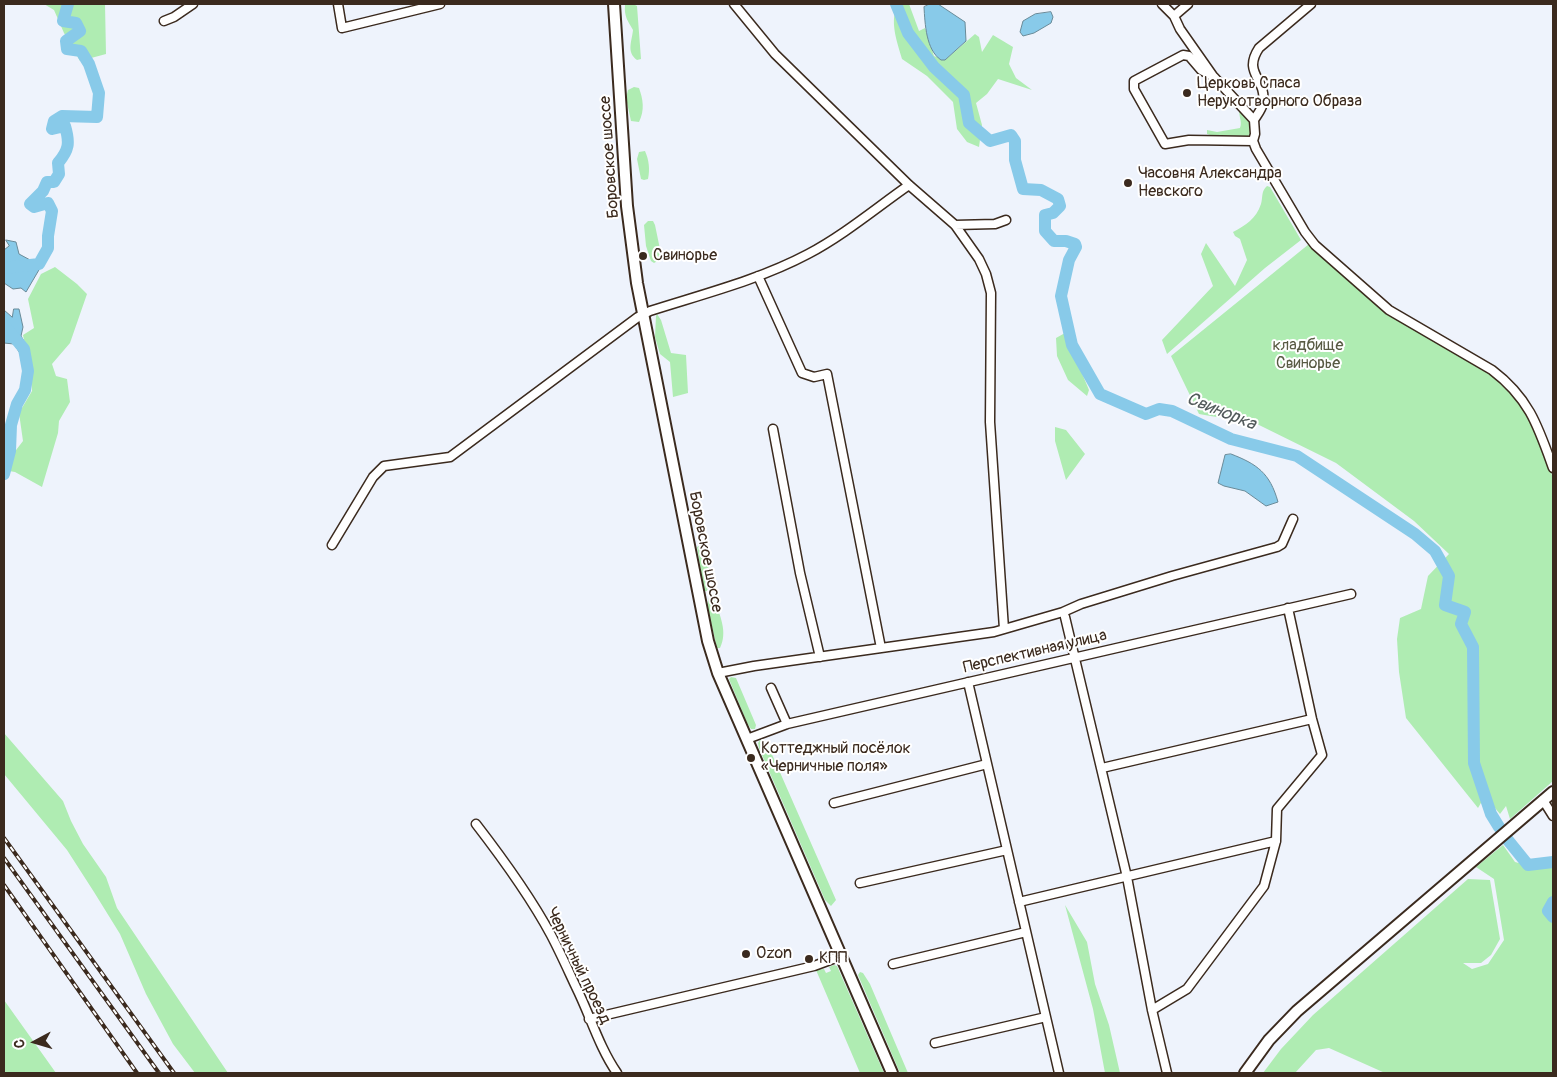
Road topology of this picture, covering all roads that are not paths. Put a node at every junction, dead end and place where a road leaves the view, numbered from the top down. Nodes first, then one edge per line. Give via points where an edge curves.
1 (193, 4) edge
2 (338, 4) edge
3 (440, 4) edge
4 (614, 4) edge
5 (734, 4) edge
6 (1162, 4) edge
7 (1188, 4) edge
8 (1311, 4) edge
9 (1174, 16) junction
10 (164, 21) dead end
11 (1214, 77) junction
12 (1254, 120) junction
13 (1253, 141) junction
14 (909, 185) junction
15 (1006, 220) dead end
16 (955, 225) junction
17 (758, 276) junction
18 (643, 315) junction
19 (773, 429) dead end
20 (1553, 468) edge
21 (1293, 518) dead end
22 (332, 545) dead end
23 (1351, 594) dead end
24 (1288, 608) junction
25 (1065, 617) dead end
26 (1004, 629) junction
27 (882, 648) junction
28 (820, 657) junction
29 (1075, 657) junction
30 (718, 673) junction
31 (968, 682) junction
32 (771, 688) dead end
33 (1312, 719) junction
34 (787, 724) junction
35 (747, 738) junction
36 (987, 764) junction
37 (1102, 768) junction
38 (1553, 792) edge
39 (1543, 800) junction
40 (834, 803) dead end
41 (1553, 816) edge
42 (476, 824) dead end
43 (1276, 841) junction
44 (1007, 850) junction
45 (1127, 877) junction
46 (860, 884) dead end
47 (1019, 902) junction
48 (1026, 932) junction
49 (841, 956) junction
50 (893, 964) dead end
51 (1152, 1010) junction
52 (1046, 1017) junction
53 (589, 1019) junction
54 (935, 1043) dead end
55 (616, 1073) edge
56 (892, 1073) edge
57 (1059, 1073) edge
58 (1167, 1073) edge
59 (1245, 1073) edge

1 - 10 street
2 - 3 street via 342,28
4 - 18 main road, Боровское шоссе via 628,206
5 - 14 street via 775,54
6 - 9 street
7 - 9 street
8 - 12 street via 1259,48 1254,56 1252,70 1264,94 1263,105
9 - 11 street
11 - 12 street
11 - 13 street via 1201,70 1189,56 1183,55 1138,78 1134,81 1134,89 1165,144 1188,140
12 - 13 street
13 - 20 street via 1310,240 1389,310 1492,370 1506,382 1533,415
14 - 16 street
14 - 17 street via 810,253
15 - 16 street via 995,224
16 - 26 street via 979,258 991,293 990,422
17 - 18 street
17 - 27 street via 802,373 814,377 827,374
18 - 22 street via 450,457 384,466 373,477
18 - 30 main road, Боровское шоссе via 704,625
19 - 28 street via 800,573
21 - 26 street via 1282,544 1277,547
23 - 24 street, Перспективная улица
24 - 29 street, Перспективная улица
24 - 33 street
25 - 29 street
26 - 27 street
27 - 28 street
28 - 30 street
29 - 31 street, Перспективная улица
29 - 37 street
30 - 35 main road, Боровское шоссе
31 - 34 street, Перспективная улица
31 - 36 street
32 - 34 street
33 - 37 street
33 - 43 street via 1322,755 1278,809
34 - 35 street, Перспективная улица
35 - 49 main road, Боровское шоссе
36 - 40 street
36 - 44 street
37 - 45 street
38 - 39 main road
39 - 41 street
39 - 59 main road via 1297,1011
42 - 53 street, Черничный проезд via 501,856 550,934
43 - 45 street
43 - 51 street via 1264,886 1244,914 1187,990
44 - 46 street
44 - 47 street
45 - 47 street
45 - 51 street
47 - 48 street
48 - 50 street
48 - 52 street
49 - 53 street via 814,966
49 - 56 main road, Боровское шоссе
51 - 58 street
52 - 54 street
52 - 57 street
53 - 55 street, Черничный проезд

